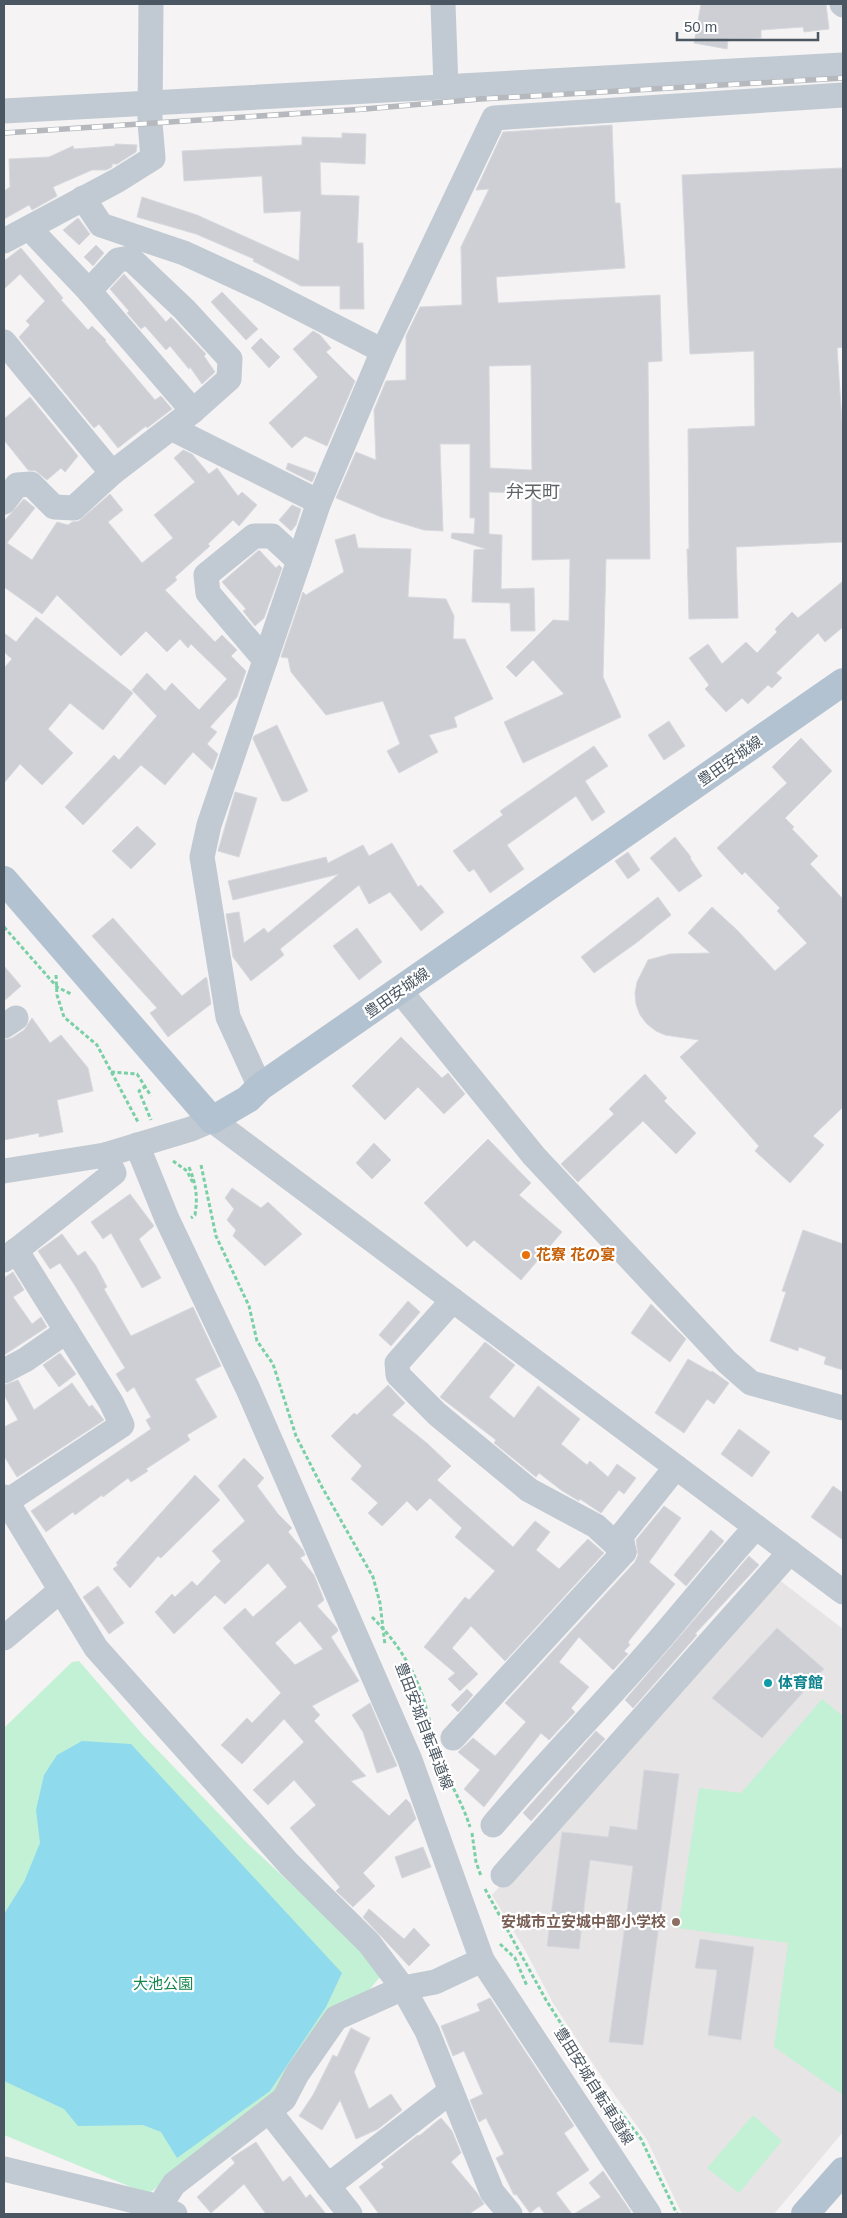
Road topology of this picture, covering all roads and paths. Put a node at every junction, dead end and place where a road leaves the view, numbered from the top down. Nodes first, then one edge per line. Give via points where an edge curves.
1 (151, 4) edge
2 (443, 4) edge
3 (843, 66) edge
4 (446, 87) junction
5 (843, 95) edge
6 (150, 102) junction
7 (4, 111) edge
8 (83, 198) junction
9 (29, 228) junction
10 (4, 241) edge
11 (89, 291) junction
12 (4, 342) edge
13 (383, 351) junction
14 (192, 411) junction
15 (171, 428) junction
16 (112, 473) junction
17 (4, 502) edge
18 (319, 502) junction
19 (299, 561) junction
20 (265, 660) junction
21 (843, 682) edge
22 (4, 880) edge
23 (57, 987) dead end
24 (400, 991) junction
25 (110, 1072) junction
26 (146, 1086) junction
27 (260, 1088) junction
28 (151, 1096) dead end
29 (212, 1120) junction
30 (152, 1121) dead end
31 (138, 1135) junction
32 (106, 1155) junction
33 (173, 1161) dead end
34 (201, 1165) dead end
35 (189, 1167) dead end
36 (4, 1171) edge
37 (195, 1180) junction
38 (187, 1221) dead end
39 (10, 1255) edge
40 (453, 1300) junction
41 (67, 1331) junction
42 (4, 1371) edge
43 (843, 1408) edge
44 (676, 1467) junction
45 (5, 1500) edge
46 (756, 1527) junction
47 (624, 1552) junction
48 (790, 1552) junction
49 (60, 1590) junction
50 (843, 1592) edge
51 (366, 1611) dead end
52 (383, 1628) junction
53 (4, 1638) edge
54 (385, 1647) dead end
55 (441, 1741) junction
56 (493, 1825) dead end
57 (495, 1884) junction
58 (465, 1914) junction
59 (495, 1939) dead end
60 (482, 1960) junction
61 (403, 1988) junction
62 (528, 1988) dead end
63 (451, 2091) junction
64 (269, 2111) junction
65 (4, 2169) edge
66 (843, 2171) edge
67 (328, 2186) junction
68 (167, 2211) edge
69 (350, 2214) edge
70 (510, 2214) edge
71 (649, 2214) edge
72 (677, 2214) edge
73 (805, 2214) edge

1 - 6 street
2 - 4 street
3 - 4 street
4 - 6 street
5 - 13 street via 494,118
6 - 7 street
6 - 8 street via 153,158
8 - 9 street
8 - 13 street via 101,225 184,253
9 - 10 street
9 - 11 street
11 - 14 street
11 - 14 street via 118,260 130,258 230,359 230,379
12 - 16 street
13 - 18 street
14 - 15 street
15 - 16 street
15 - 18 street
16 - 17 street via 74,508 54,507 31,484 17,485
18 - 19 street
19 - 20 street
19 - 20 street via 272,536 254,536 206,575 208,593
20 - 27 street via 209,826 202,857 228,1017
21 - 24 main road, 豊田安城線
22 - 29 main road
23 - 25 path via 56,995 64,1017 97,1045
24 - 27 main road, 豊田安城線
24 - 43 street via 534,1156 727,1362 752,1383
25 - 26 path via 137,1074
25 - 31 path
26 - 28 path
26 - 30 path via 139,1091
27 - 29 main road, 豊田安城線
29 - 31 street via 191,1129
29 - 40 street
31 - 32 street
31 - 58 street via 167,1219 248,1389 410,1760
32 - 36 street
32 - 39 street via 114,1174
33 - 37 path via 187,1171 192,1181
34 - 52 path, 豊田安城自転車道線 via 216,1236 249,1306 257,1341 273,1364 296,1436 373,1577
35 - 37 path
37 - 38 path via 198,1198 195,1215
39 - 41 street
40 - 44 street
40 - 47 street via 397,1363 398,1376 437,1414 529,1490 596,1526
41 - 42 street
41 - 45 street via 122,1425
44 - 46 street
44 - 47 street via 621,1536
45 - 49 street
46 - 48 street
46 - 56 street
47 - 55 street
48 - 50 street
48 - 57 street
49 - 53 street
49 - 61 street via 96,1648 289,1864 369,1942
51 - 52 path
52 - 54 path, 豊田安城自転車道線
52 - 55 path via 409,1660
55 - 57 path via 445,1775 467,1816 476,1862
57 - 58 path
57 - 72 path via 546,2000 604,2091 641,2139
58 - 60 street
59 - 62 path via 515,1958
60 - 61 street via 435,1982
60 - 71 street
61 - 63 street via 427,2031
61 - 64 street via 336,2018 297,2074 284,2099
63 - 67 street
63 - 70 street via 492,2192
64 - 67 street
64 - 68 street via 174,2184
65 - 68 street
66 - 73 main road
67 - 69 street

